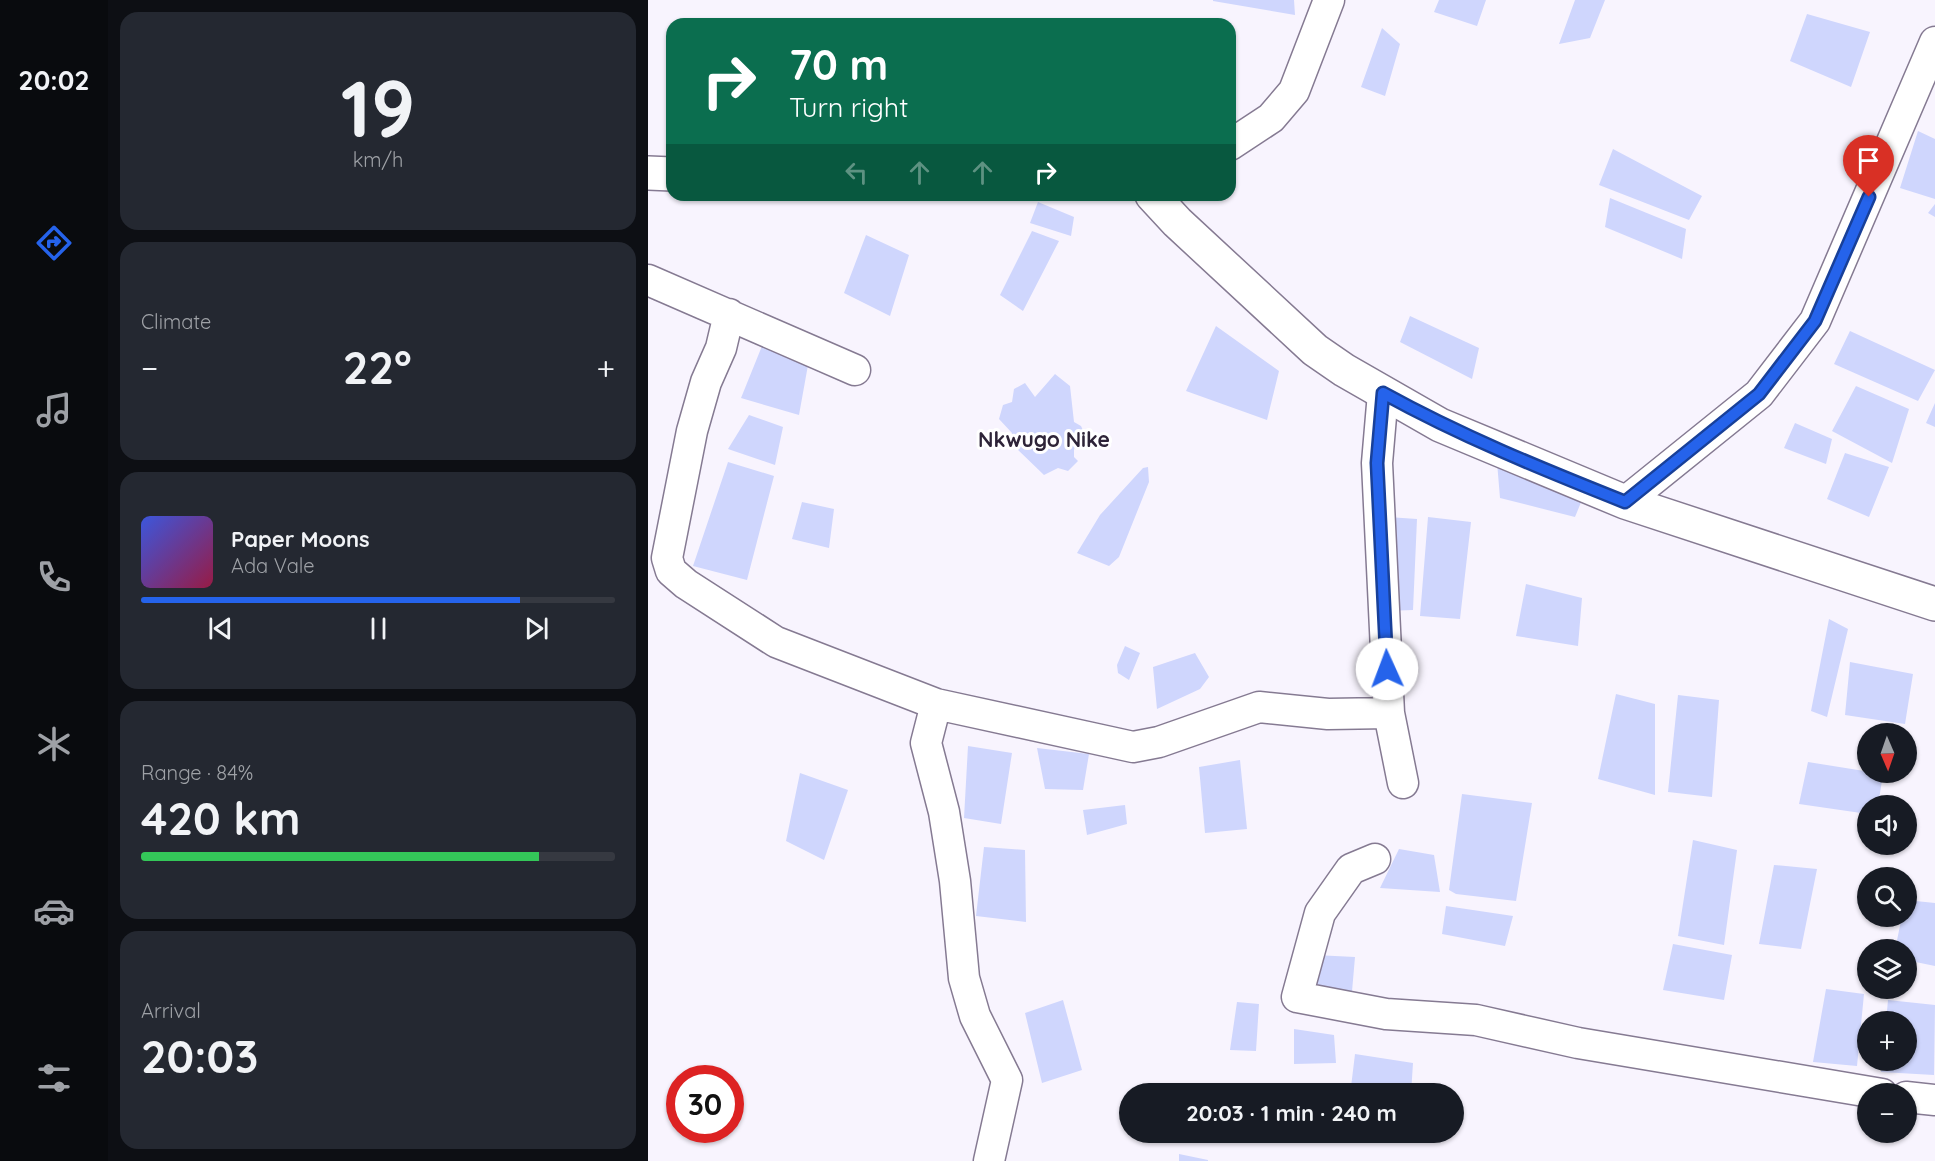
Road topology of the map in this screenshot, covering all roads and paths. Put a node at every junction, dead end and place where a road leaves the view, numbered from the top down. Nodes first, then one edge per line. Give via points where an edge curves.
1 (1329, 0) edge
2 (1935, 42) edge
3 (1236, 141) edge
4 (648, 174) edge
5 (666, 174) edge
6 (1158, 201) edge
7 (648, 279) edge
8 (729, 314) junction
9 (855, 370) dead end
10 (1383, 393) junction
11 (1625, 502) junction
12 (658, 553) edge
13 (1935, 604) edge
14 (936, 704) junction
15 (1389, 713) junction
16 (1403, 783) dead end
17 (1375, 859) dead end
18 (1857, 1090) edge
19 (1917, 1098) edge
20 (1935, 1100) edge
21 (989, 1161) edge

1 - 3 street via 1294,92 1271,118
2 - 11 street via 1815,321 1759,394
4 - 5 street
6 - 10 street via 1315,350
7 - 8 street
8 - 9 street
8 - 12 street
10 - 11 street via 1496,450
10 - 15 street via 1377,463
11 - 13 street
12 - 14 street via 686,584 776,642
14 - 15 street via 1133,747 1259,706 1328,714
14 - 21 street via 926,743 944,812 964,978 975,1016 1007,1080
15 - 16 street
17 - 18 street via 1350,869 1320,913 1297,998 1386,1014 1476,1020 1578,1043
19 - 20 street

